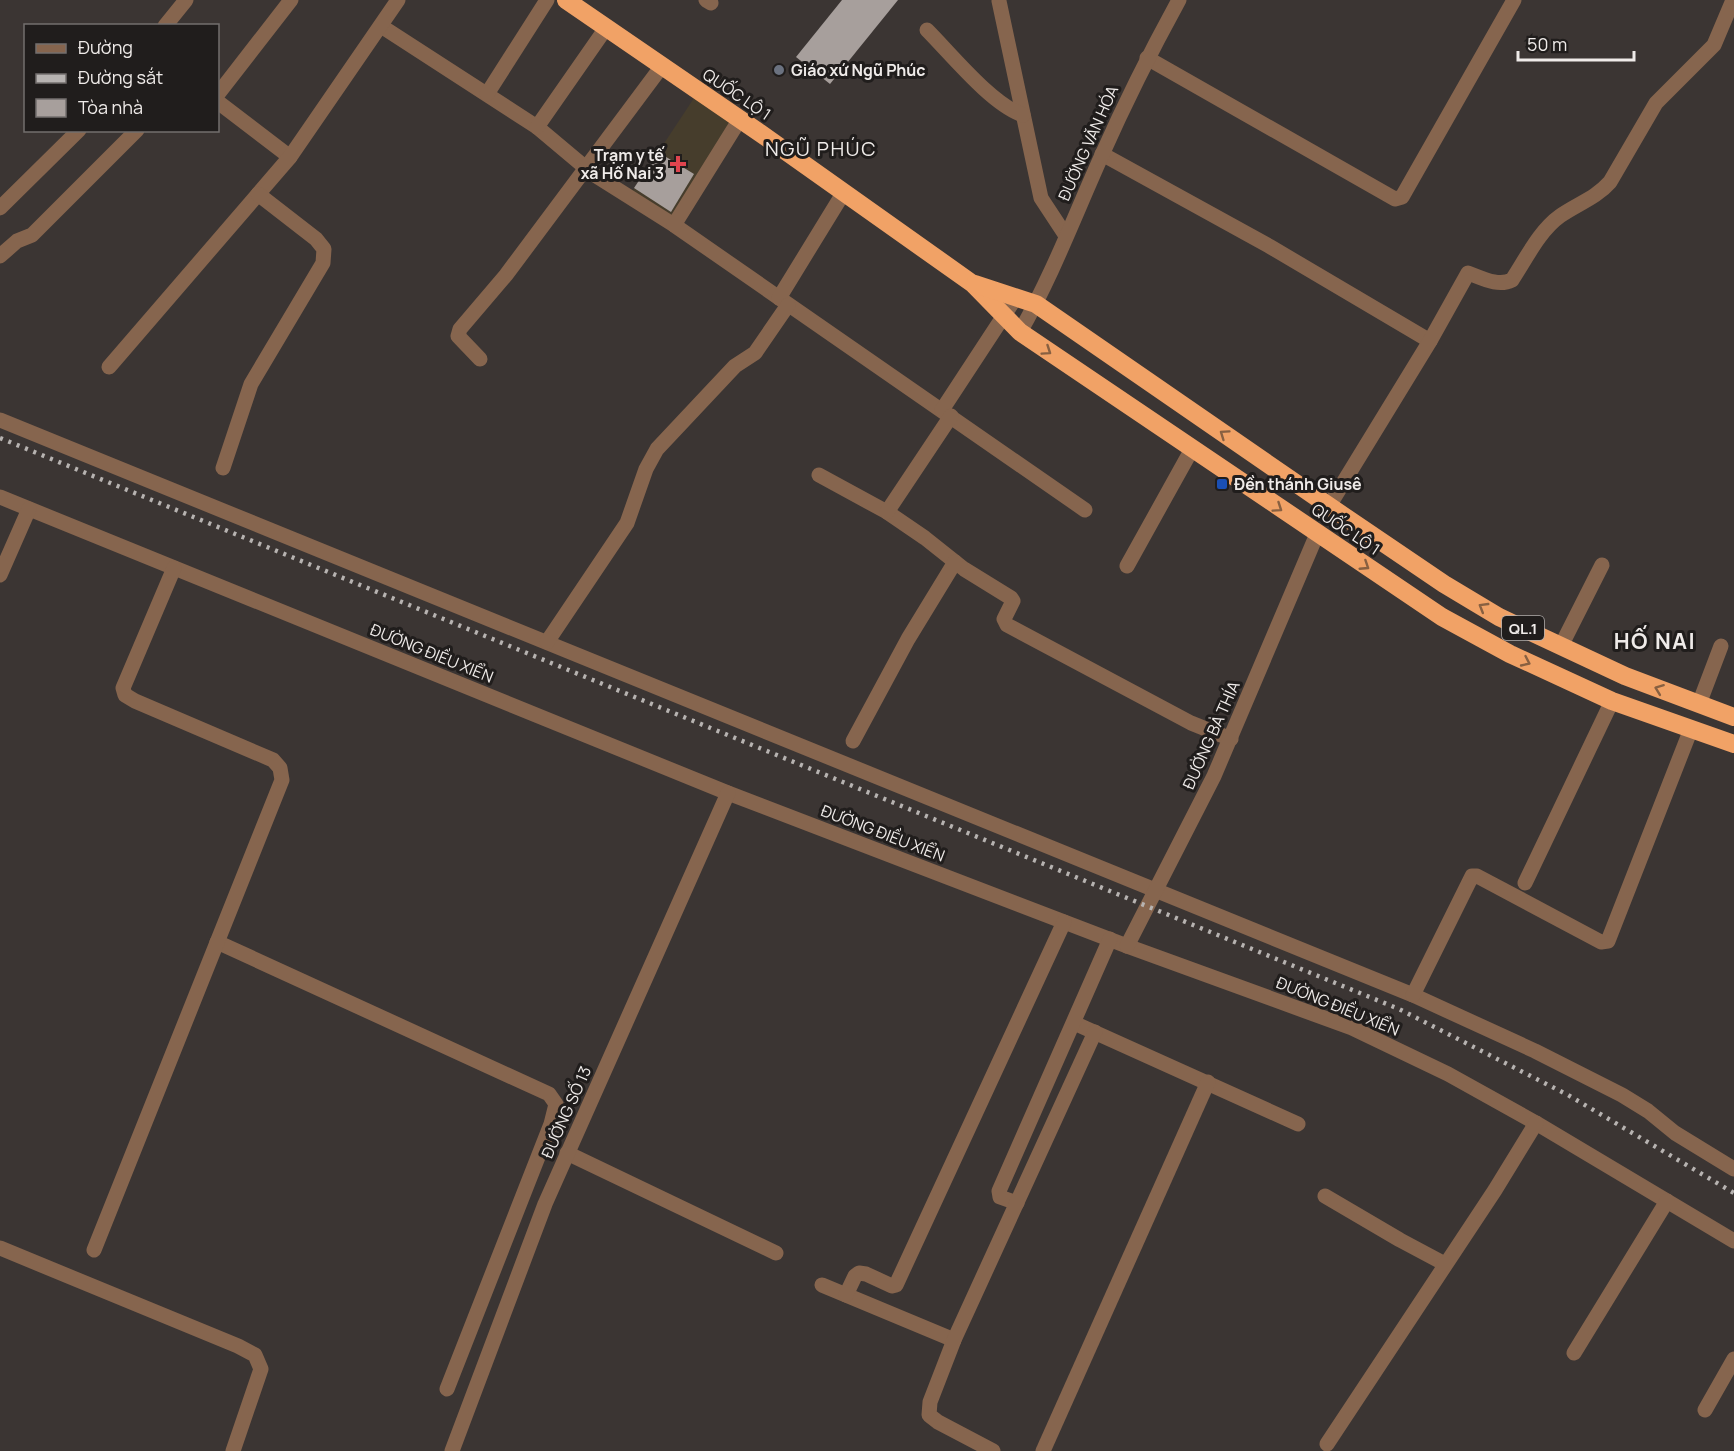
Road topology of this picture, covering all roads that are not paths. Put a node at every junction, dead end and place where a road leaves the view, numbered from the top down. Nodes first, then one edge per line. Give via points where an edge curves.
1 (186, 0) edge
2 (291, 0) edge
3 (398, 0) edge
4 (547, 0) edge
5 (566, 0) edge
6 (1179, 0) edge
7 (1514, 0) edge
8 (1733, 0) edge
9 (999, 1) edge
10 (167, 24) edge
11 (381, 26) junction
12 (606, 28) junction
13 (927, 30) dead end
14 (1147, 58) junction
15 (662, 66) junction
16 (219, 93) edge
17 (487, 94) junction
18 (219, 103) edge
19 (1023, 115) junction
20 (740, 119) junction
21 (537, 127) junction
22 (77, 132) edge
23 (135, 132) edge
24 (1102, 154) junction
25 (290, 157) junction
26 (586, 166) junction
27 (844, 192) junction
28 (258, 194) junction
29 (0, 208) edge
30 (674, 225) junction
31 (1066, 236) junction
32 (0, 256) edge
33 (973, 284) junction
34 (1016, 297) junction
35 (784, 302) junction
36 (1036, 304) junction
37 (1003, 315) junction
38 (1020, 332) junction
39 (1430, 341) junction
40 (480, 359) dead end
41 (109, 367) dead end
42 (946, 413) junction
43 (0, 420) edge
44 (1192, 449) junction
45 (223, 468) dead end
46 (819, 475) dead end
47 (0, 497) edge
48 (1329, 506) junction
49 (29, 509) junction
50 (1085, 510) dead end
51 (887, 513) junction
52 (1317, 534) junction
53 (955, 562) junction
54 (1602, 565) dead end
55 (1127, 566) dead end
56 (174, 568) junction
57 (0, 575) edge
58 (547, 642) junction
59 (1561, 645) junction
60 (1721, 646) dead end
61 (1612, 701) junction
62 (1699, 704) junction
63 (1734, 717) edge
64 (1691, 729) junction
65 (1231, 739) junction
66 (853, 741) dead end
67 (1734, 744) edge
68 (728, 793) junction
69 (1525, 883) dead end
70 (1155, 890) junction
71 (1064, 922) junction
72 (1110, 939) junction
73 (218, 942) junction
74 (1127, 946) junction
75 (1413, 995) junction
76 (1074, 1023) junction
77 (1095, 1032) junction
78 (1208, 1082) junction
79 (1536, 1123) junction
80 (1298, 1124) dead end
81 (567, 1153) junction
82 (1734, 1168) edge
83 (1325, 1196) dead end
84 (1667, 1201) junction
85 (1017, 1203) junction
86 (1734, 1241) edge
87 (0, 1248) edge
88 (94, 1250) dead end
89 (776, 1253) dead end
90 (1445, 1264) junction
91 (822, 1285) dead end
92 (846, 1295) junction
93 (954, 1341) junction
94 (1575, 1353) dead end
95 (1734, 1359) edge
96 (447, 1389) dead end
97 (1705, 1410) dead end
98 (1327, 1444) dead end
99 (233, 1451) edge
100 (452, 1451) edge
101 (993, 1451) edge
102 (1043, 1451) edge

1 - 10 street
2 - 16 street
3 - 11 street
4 - 17 street
5 - 12 highway, QUỐC LỘ 1 / QL.1
6 - 14 street, ĐƯỜNG VĂN HÓA
7 - 14 street via 1399,199
8 - 39 street via 1714,45 1656,103 1610,182 1547,228 1512,280 1496,283 1468,273
9 - 19 street
11 - 17 street
11 - 25 street
12 - 15 highway, QUỐC LỘ 1 / QL.1
12 - 21 street
13 - 19 street via 998,102
14 - 24 street, ĐƯỜNG VĂN HÓA
15 - 20 highway, QUỐC LỘ 1 / QL.1
15 - 26 street
17 - 21 street
18 - 25 street
19 - 31 street via 1041,198
20 - 27 highway, QUỐC LỘ 1 / QL.1
20 - 30 street
21 - 26 street
22 - 29 street
23 - 32 street via 32,235 17,241
24 - 31 street, ĐƯỜNG VĂN HÓA
24 - 39 street
25 - 28 street
26 - 30 street
26 - 40 street via 506,275 460,329 459,336
27 - 33 highway, QUỐC LỘ 1 / QL.1
27 - 35 street
28 - 41 street
28 - 45 street via 324,249 322,263 251,384
30 - 35 street
31 - 36 street, ĐƯỜNG VĂN HÓA
33 - 34 highway, QUỐC LỘ 1 / QL.1
33 - 37 highway, QUỐC LỘ 1 / QL.1
34 - 36 highway, QUỐC LỘ 1 / QL.1
34 - 37 street
35 - 42 street
35 - 58 street via 755,353 735,366 657,450 627,523
36 - 38 street, ĐƯỜNG VĂN HÓA
48 -> 36 highway, QUỐC LỘ 1 / QL.1
37 - 38 highway, QUỐC LỘ 1 / QL.1
37 - 42 street
38 -> 44 highway, QUỐC LỘ 1 / QL.1
39 - 48 street
42 - 50 street
42 - 51 street
43 - 58 street
44 -> 52 highway, QUỐC LỘ 1 / QL.1
44 - 55 street
46 - 51 street
47 - 49 street, ĐƯỜNG ĐIỀU XIỂN
48 - 52 highway
59 -> 48 highway, QUỐC LỘ 1 / QL.1 via 1499,617
49 - 56 street, ĐƯỜNG ĐIỀU XIỂN
49 - 57 street
51 - 53 street
52 -> 61 highway, QUỐC LỘ 1 / QL.1 via 1442,617 1510,654
52 - 65 street, ĐƯỜNG BÀ THÍA
53 - 65 street via 1011,598 1004,619 1007,625 1191,723
53 - 66 street
54 - 59 street
56 - 68 street, ĐƯỜNG ĐIỀU XIỂN
56 - 73 street via 123,688 125,695 273,760 280,768 282,780
58 - 70 street
62 -> 59 highway, QUỐC LỘ 1 / QL.1 via 1624,676
60 - 62 street
61 - 64 highway, QUỐC LỘ 1 / QL.1
61 - 69 street
62 - 63 highway, QUỐC LỘ 1 / QL.1
64 - 67 highway, QUỐC LỘ 1 / QL.1
64 - 75 street via 1608,941 1601,942 1472,876
65 - 70 street, ĐƯỜNG BÀ THÍA
68 - 71 street, ĐƯỜNG ĐIỀU XIỂN
68 - 81 street, ĐƯỜNG SỐ 13
70 - 74 street, ĐƯỜNG BÀ THÍA
70 - 75 street
71 - 72 street, ĐƯỜNG ĐIỀU XIỂN
71 - 92 street via 896,1285 860,1273
72 - 74 street, ĐƯỜNG ĐIỀU XIỂN
72 - 76 street
73 - 88 street
73 - 96 street via 549,1094 556,1104
74 - 79 street, ĐƯỜNG ĐIỀU XIỂN via 1352,1028 1448,1074
75 - 82 street via 1622,1095
76 - 77 street
76 - 85 street via 999,1191 1000,1197
77 - 78 street
77 - 85 street
78 - 80 street
78 - 102 street
79 - 84 street, ĐƯỜNG ĐIỀU XIỂN
79 - 90 street
81 - 89 street
81 - 100 street, ĐƯỜNG SỐ 13
83 - 90 street
84 - 86 street, ĐƯỜNG ĐIỀU XIỂN
84 - 94 street
85 - 93 street
87 - 99 street via 255,1355 261,1370
90 - 98 street
91 - 92 street
92 - 93 street
93 - 101 street via 930,1402 929,1415
95 - 97 street

